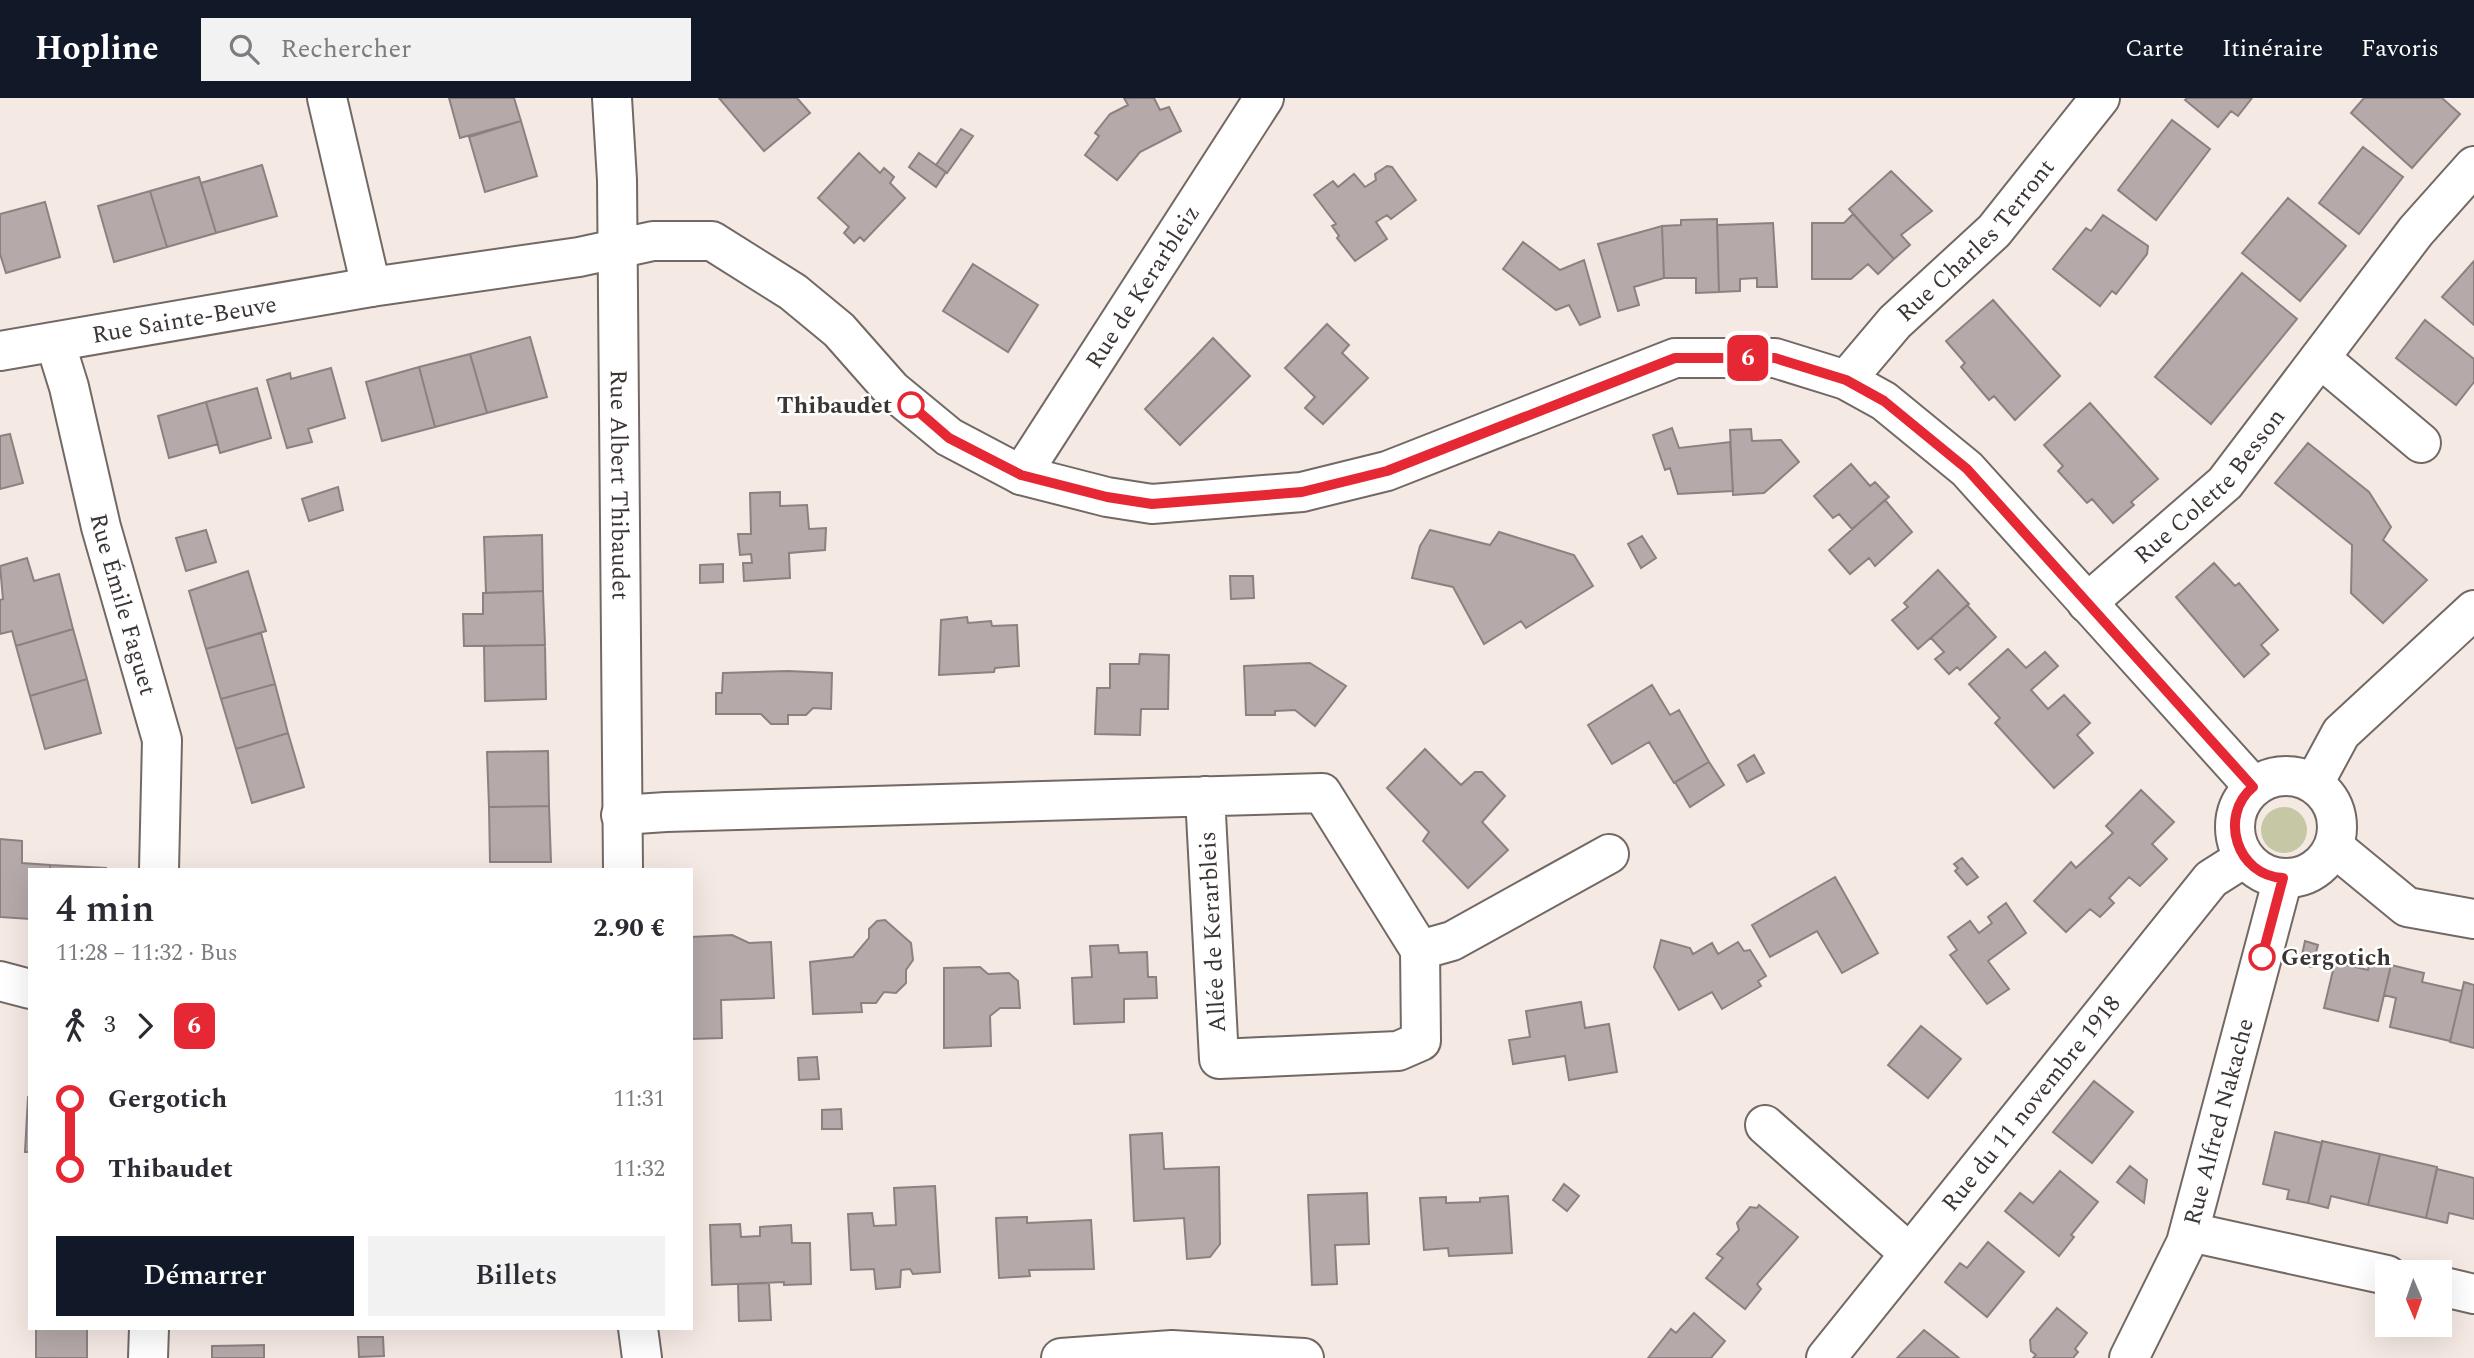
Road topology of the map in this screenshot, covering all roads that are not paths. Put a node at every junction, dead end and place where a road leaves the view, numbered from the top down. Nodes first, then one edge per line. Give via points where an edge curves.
1 (327, 98) edge
2 (612, 98) edge
3 (1264, 98) edge
4 (2099, 98) edge
5 (2474, 166) edge
6 (615, 251) junction
7 (371, 287) junction
8 (55, 342) junction
9 (0, 351) edge
10 (2320, 358) junction
11 (1846, 380) junction
12 (2421, 443) dead end
13 (1021, 475) junction
14 (2087, 603) junction
15 (2474, 610) edge
16 (2314, 783) junction
17 (2253, 787) junction
18 (1205, 796) junction
19 (621, 815) junction
20 (2333, 847) junction
21 (1609, 854) dead end
22 (2244, 858) junction
23 (159, 868) edge
24 (624, 868) edge
25 (2283, 878) junction
26 (2474, 919) edge
27 (1420, 950) junction
28 (0, 981) edge
29 (28, 988) edge
30 (1765, 1125) dead end
31 (2190, 1232) junction
32 (1909, 1253) junction
33 (2375, 1272) edge
34 (2452, 1289) edge
35 (2474, 1294) edge
36 (149, 1330) edge
37 (638, 1330) edge
38 (1214, 1355) edge
39 (148, 1358) edge
40 (642, 1358) edge
41 (1061, 1358) edge
42 (1304, 1358) edge
43 (1826, 1358) edge
44 (2129, 1358) edge

1 - 7 street
2 - 6 street, Rue Albert Thibaudet
3 - 13 street, Rue de Kerarbleiz
4 - 11 street, Rue Charles Terront via 1994,231 1895,322
5 - 10 street, Rue Colette Besson via 2416,231
6 - 7 street, Rue Sainte-Beuve
6 - 13 street, Rue Sainte-Beuve via 653,241 712,241 793,292 839,330 892,390 949,438
6 - 19 street, Rue Albert Thibaudet
7 - 8 street, Rue Sainte-Beuve
8 - 9 street, Rue Sainte-Beuve
8 - 23 street, Rue Émile Faguet via 101,527 162,740
10 - 12 street
10 - 14 street, Rue Colette Besson via 2225,484
11 - 13 street, Rue Sainte-Beuve via 1775,358 1675,358 1387,471 1302,492 1152,504
11 - 14 street, Rue Sainte-Beuve via 1884,401 1967,469
14 - 17 street, Rue Sainte-Beuve
15 - 16 street via 2341,733
16 - 17 street via 2298,776 2280,776
16 - 20 street via 2336,812
17 - 22 street via 2238,806 2234,824
18 - 19 street, Allée de Kerarbleis
18 - 27 street, Allée de Kerarbleis via 1322,793
18 - 27 street, Allée de Kerarbleis via 1219,1059 1398,1051 1421,1041
19 - 24 street, Rue Albert Thibaudet
20 - 25 street via 2323,863 2309,873
20 - 26 street via 2407,907
21 - 27 street via 1452,941
22 - 25 street via 2257,870
22 - 32 street, Rue du 11 novembre 1918 via 2211,879
25 - 31 street, Rue Alfred Nakache
28 - 29 street
30 - 32 street
31 - 33 street
31 - 44 street, Rue Alfred Nakache
32 - 43 street, Rue du 11 novembre 1918
34 - 35 street
36 - 39 street
37 - 40 street
38 - 41 street via 1172,1350
38 - 42 street

